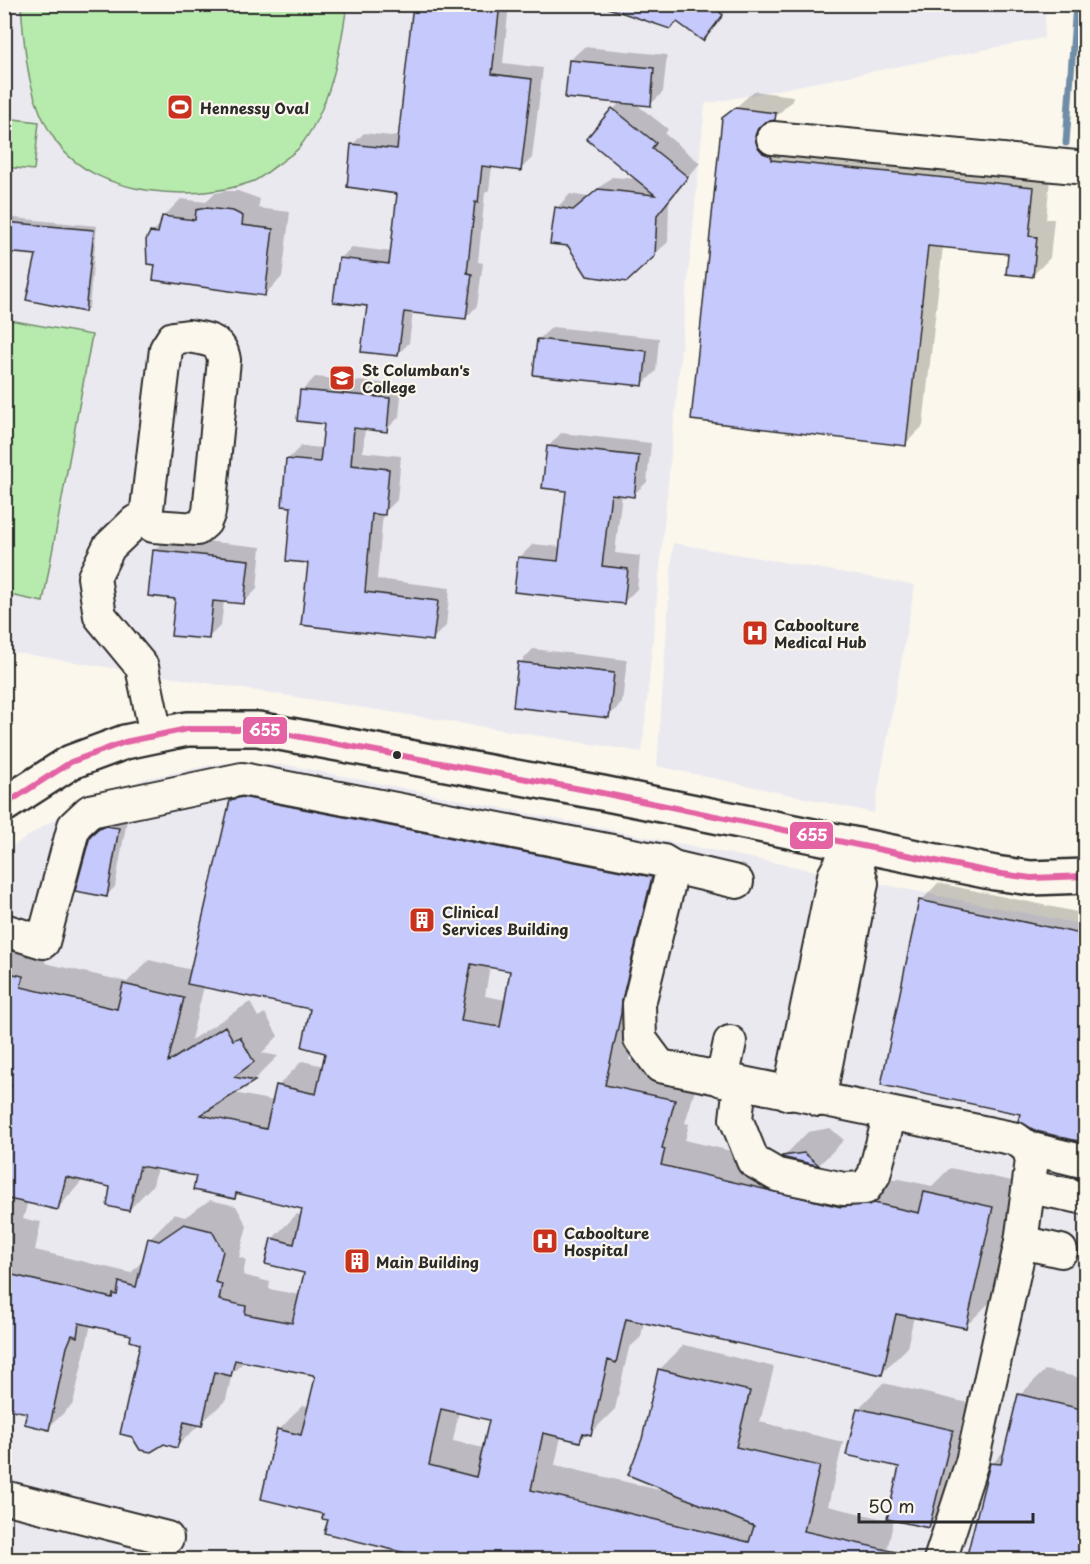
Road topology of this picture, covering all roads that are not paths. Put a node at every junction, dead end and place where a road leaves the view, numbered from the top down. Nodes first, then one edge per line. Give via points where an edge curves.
1 (773, 138) dead end
2 (1086, 168) edge
3 (146, 517) junction
4 (156, 735) junction
5 (4, 805) edge
6 (851, 844) junction
7 (673, 867) junction
8 (1086, 876) edge
9 (737, 882) dead end
10 (4, 930) edge
11 (730, 1042) dead end
12 (731, 1082) junction
13 (804, 1097) junction
14 (890, 1114) junction
15 (1086, 1162) edge
16 (1030, 1167) junction
17 (1086, 1172) edge
18 (1086, 1186) edge
19 (1086, 1198) edge
20 (1021, 1242) junction
21 (1061, 1251) dead end
22 (4, 1497) edge
23 (167, 1538) dead end
24 (940, 1560) edge

1 - 2 lane via 939,148
3 - 3 lane via 166,349 173,338 214,340 223,350 224,360 209,512 197,529 153,526
3 - 4 lane via 135,522 109,547 94,577 100,616 142,666
4 - 5 main road via 86,755
4 - 6 main road via 228,727 291,733
6 - 8 main road via 1031,878
6 - 13 lane via 834,876
7 - 9 lane
7 - 10 lane via 663,861 242,778 90,811 74,826 44,942
7 - 12 lane via 639,1004 640,1039 660,1066
11 - 12 lane
12 - 13 lane
12 - 14 lane via 736,1119 753,1161 777,1175 844,1189 865,1188 874,1175
13 - 14 lane
14 - 16 lane via 1016,1139
15 - 16 lane
16 - 17 lane
16 - 18 lane
16 - 19 lane
16 - 20 lane
20 - 21 lane
20 - 24 lane via 972,1462
22 - 23 lane

